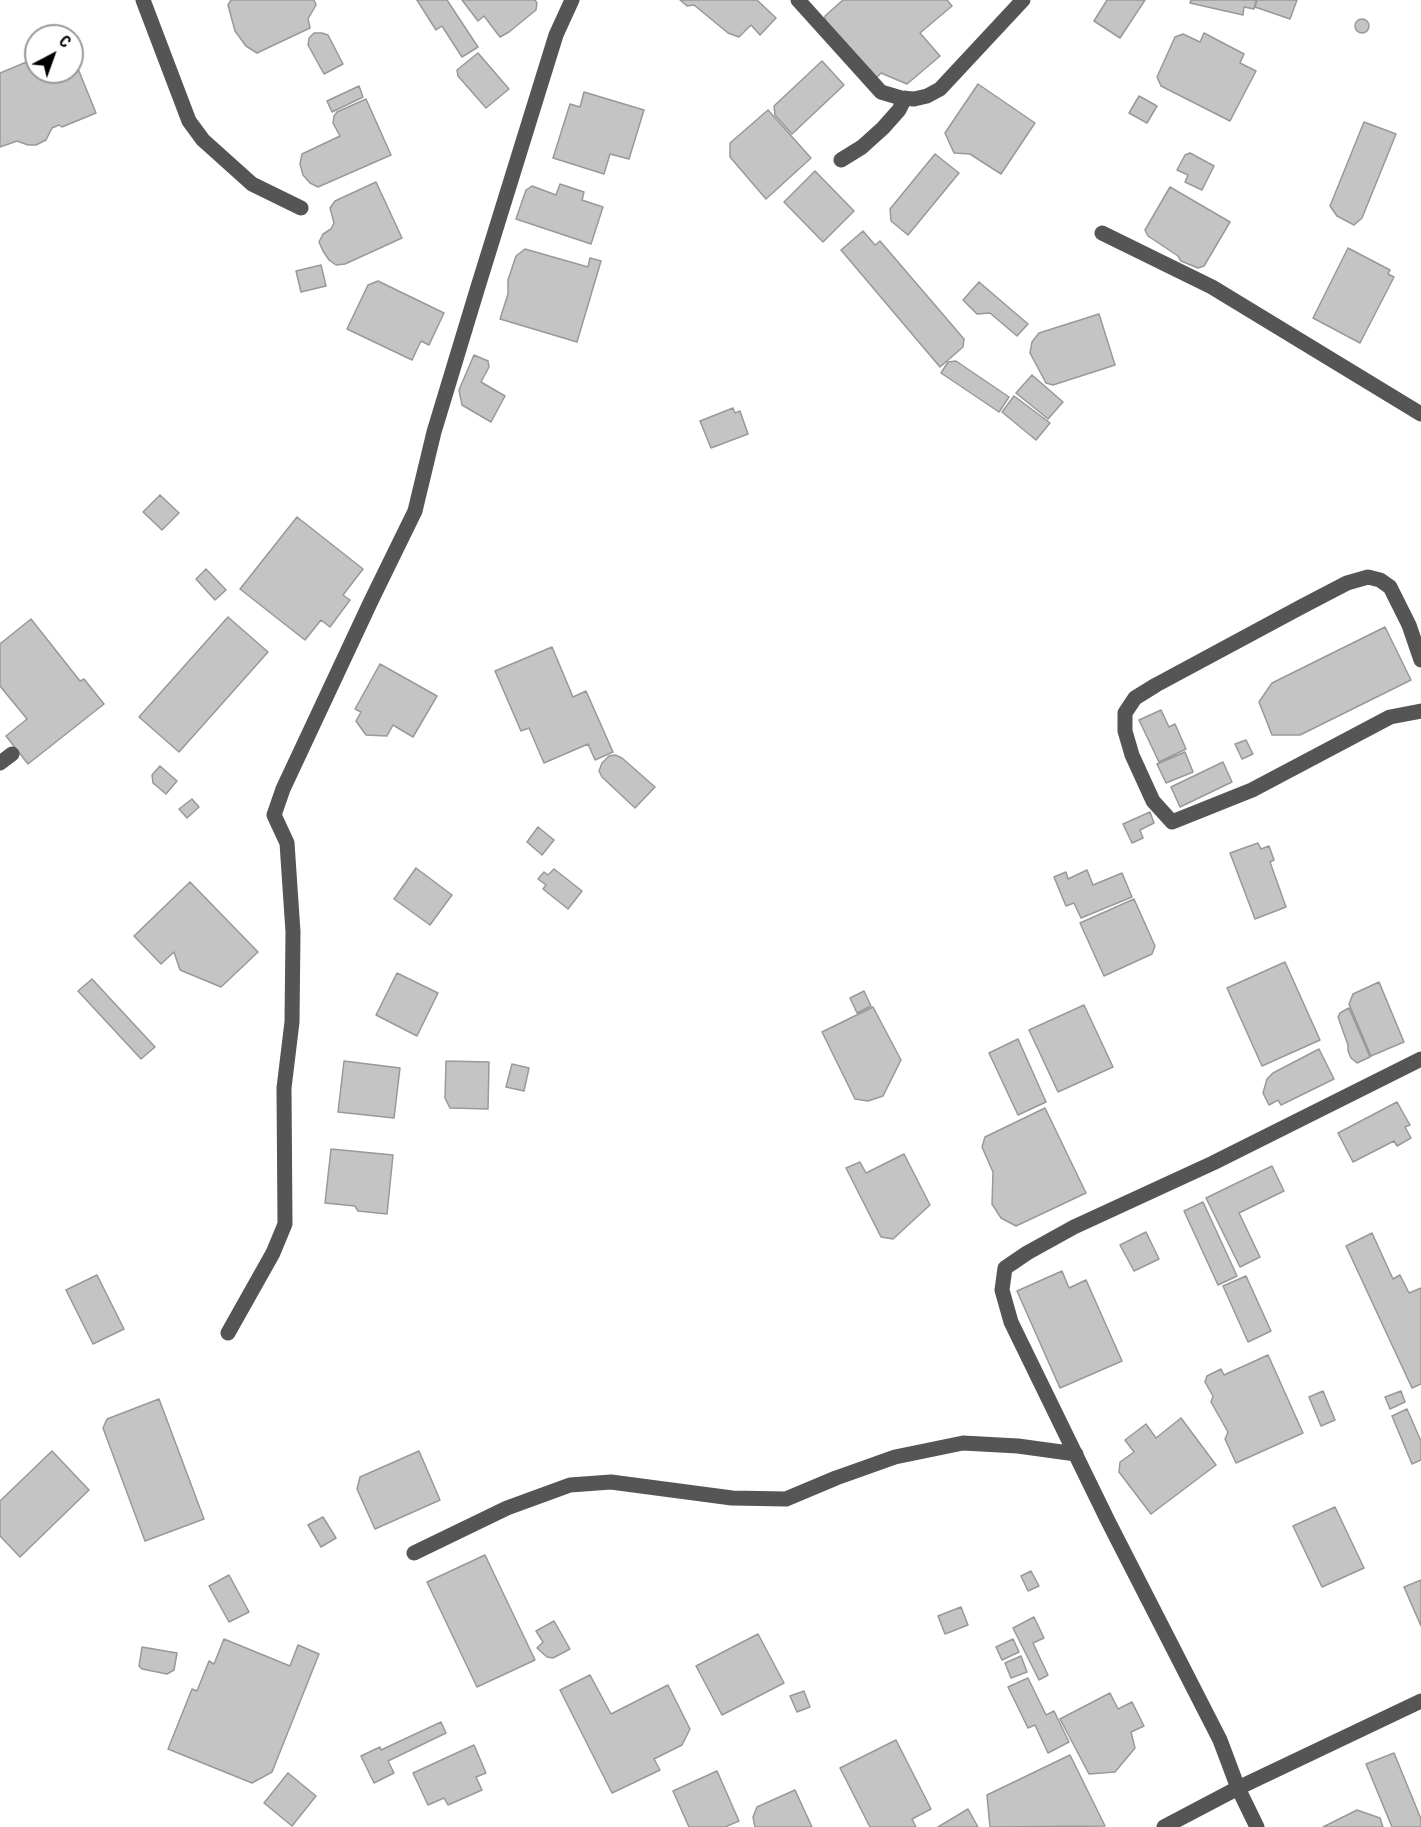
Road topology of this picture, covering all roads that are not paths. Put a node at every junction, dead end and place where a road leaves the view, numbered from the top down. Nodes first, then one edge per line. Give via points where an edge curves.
1 (143, 0) edge
2 (572, 0) edge
3 (798, 0) edge
4 (1023, 0) edge
5 (905, 98) junction
6 (840, 160) dead end
7 (301, 208) dead end
8 (1102, 233) dead end
9 (1421, 414) edge
10 (1421, 660) edge
11 (1421, 711) edge
12 (1421, 1059) edge
13 (228, 1332) dead end
14 (1076, 1454) junction
15 (414, 1553) dead end
16 (1421, 1701) edge
17 (1238, 1788) junction
18 (1164, 1827) edge
19 (1257, 1827) edge

1 - 7 street via 189,121 203,140 252,184
2 - 13 street via 556,35 481,278 434,432 415,511 274,815 287,843 293,932 292,1022 284,1088 285,1224
3 - 5 street via 881,92
4 - 5 street via 940,89 927,96
5 - 6 street via 900,110 883,128
8 - 9 street via 1212,287
10 - 11 street via 1390,587 1380,579 1368,577 1338,588 1135,698 1125,713 1125,731 1153,801 1172,822 1252,790 1390,717
12 - 14 street via 1074,1227 1005,1268 1002,1290 1011,1322
14 - 15 street via 963,1443 895,1457 786,1499 732,1498 611,1482 570,1485 507,1508
14 - 17 street via 1220,1740
16 - 17 street
17 - 18 street
17 - 19 street

